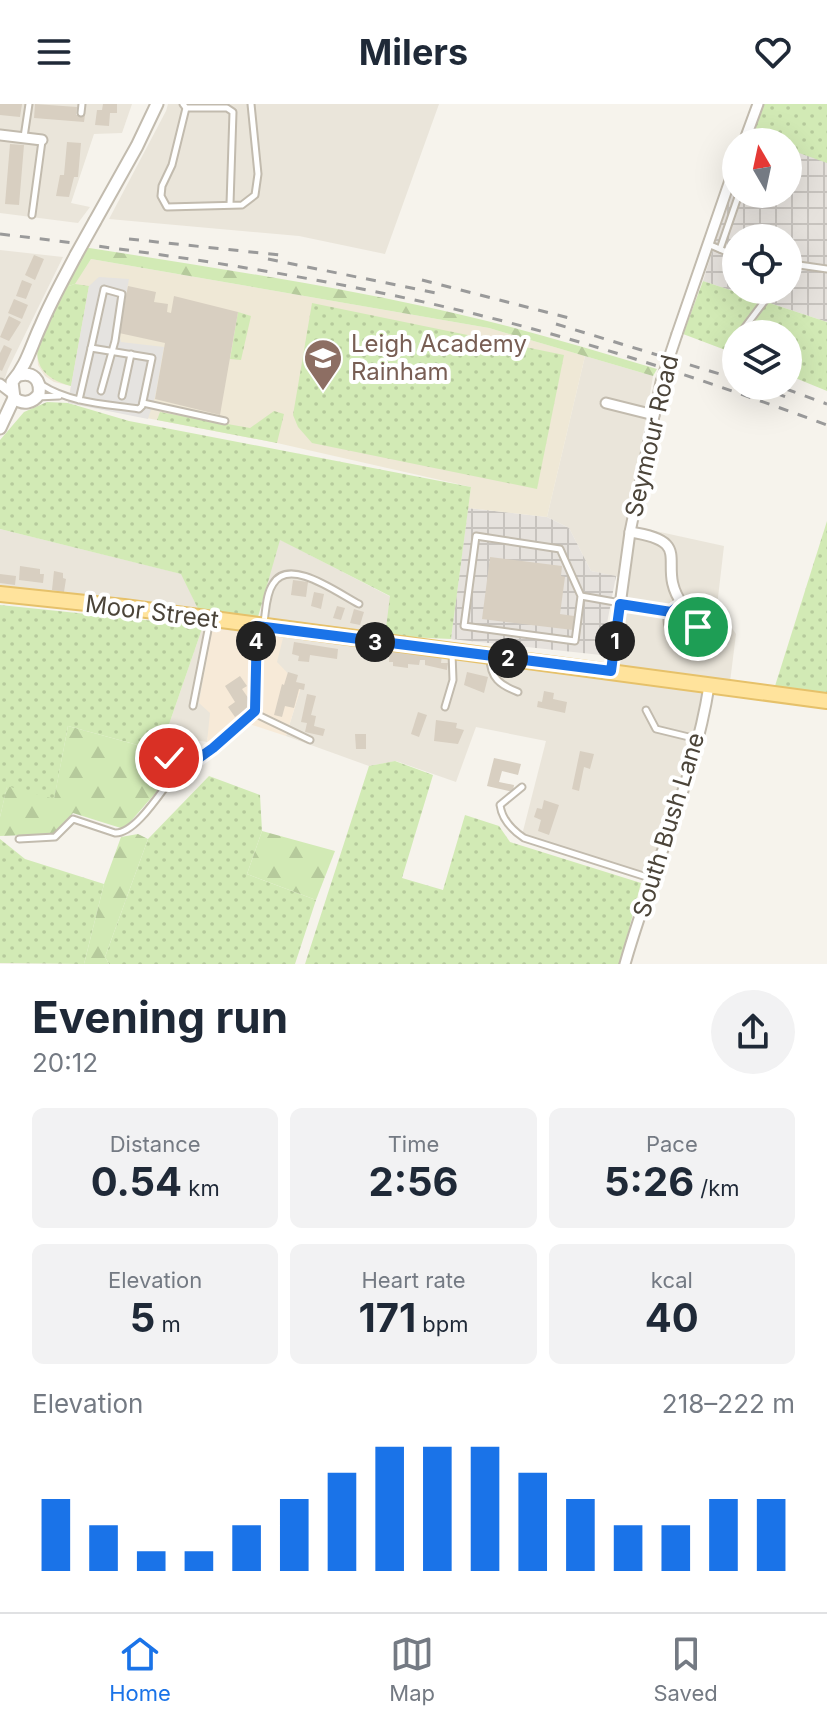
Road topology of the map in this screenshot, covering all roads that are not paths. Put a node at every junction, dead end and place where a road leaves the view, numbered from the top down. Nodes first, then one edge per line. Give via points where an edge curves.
1 (29, 104) edge
2 (82, 104) edge
3 (157, 104) edge
4 (251, 104) edge
5 (758, 104) edge
6 (184, 106) edge
7 (81, 113) dead end
8 (749, 128) edge
9 (0, 135) edge
10 (24, 138) junction
11 (42, 140) joint
12 (722, 202) edge
13 (230, 204) junction
14 (734, 208) edge
15 (32, 215) dead end
16 (707, 244) junction
17 (720, 249) joint
18 (802, 265) edge
19 (827, 269) edge
20 (762, 304) edge
21 (750, 320) edge
22 (91, 348) junction
23 (111, 352) junction
24 (131, 354) junction
25 (27, 378) junction
26 (0, 382) edge
27 (101, 391) dead end
28 (60, 395) junction
29 (14, 396) junction
30 (122, 396) dead end
31 (34, 400) junction
32 (79, 400) junction
33 (143, 403) junction
34 (606, 403) dead end
35 (654, 415) junction
36 (225, 421) dead end
37 (2, 424) edge
38 (630, 532) junction
39 (0, 594) edge
40 (581, 596) junction
41 (359, 604) dead end
42 (620, 604) junction
43 (683, 605) junction
44 (671, 612) junction
45 (211, 619) junction
46 (260, 626) junction
47 (452, 652) junction
48 (490, 656) junction
49 (611, 671) junction
50 (709, 686) junction
51 (518, 692) dead end
52 (827, 701) edge
53 (193, 706) dead end
54 (445, 707) dead end
55 (646, 710) dead end
56 (255, 711) junction
57 (698, 739) junction
58 (310, 740) dead end
59 (171, 748) dead end
60 (175, 775) junction
61 (522, 787) dead end
62 (19, 839) dead end
63 (654, 879) junction
64 (625, 964) edge

1 - 10 lane
2 - 7 lane
3 - 25 street, bridge via 38,330
4 - 13 lane via 258,187 249,201
5 - 8 street
6 - 13 lane via 233,112
6 - 13 lane via 172,165 162,186 163,202 167,207
9 - 10 street
10 - 11 street
11 - 15 lane
12 - 16 street, Seymour Road
14 - 17 lane
16 - 17 lane
16 - 35 street, Seymour Road, bridge
18 - 19 lane
20 - 21 lane
22 - 23 lane
22 - 23 lane via 104,289 122,294
22 - 32 lane
23 - 24 lane
23 - 27 lane
24 - 30 lane
24 - 33 lane via 152,358
25 - 26 street
25 - 28 lane
25 - 29 street via 11,385
25 - 31 street
26 - 29 street
28 - 31 lane
28 - 32 lane
29 - 31 street via 22,403
29 - 37 street
31 - 37 street
32 - 33 lane via 139,409
33 - 36 lane
34 - 35 street
35 - 38 street, Seymour Road
38 - 42 street, Seymour Road
38 - 43 street via 663,539 671,554 673,593
39 - 45 main road, Moor Street
40 - 40 lane via 560,549 476,536 464,626 575,641
40 - 42 lane
41 - 46 lane via 300,574 284,574 273,583
42 - 44 lane
42 - 49 street, Seymour Road
43 - 44 street
43 - 44 street via 698,614 693,633 673,630
45 - 46 main road, Moor Street
45 - 53 lane
46 - 47 main road, Moor Street
46 - 56 lane
47 - 48 main road, Moor Street
47 - 54 lane via 453,680
48 - 49 main road, Moor Street
48 - 51 lane via 495,679
49 - 50 main road, Moor Street
50 - 52 main road, Moor Street
50 - 57 street, South Bush Lane
55 - 57 lane via 656,729
56 - 58 lane
56 - 60 lane
57 - 63 street, South Bush Lane
59 - 60 lane
60 - 62 lane via 121,834 73,819 55,837
61 - 63 lane via 500,805 513,831
63 - 64 street, South Bush Lane

